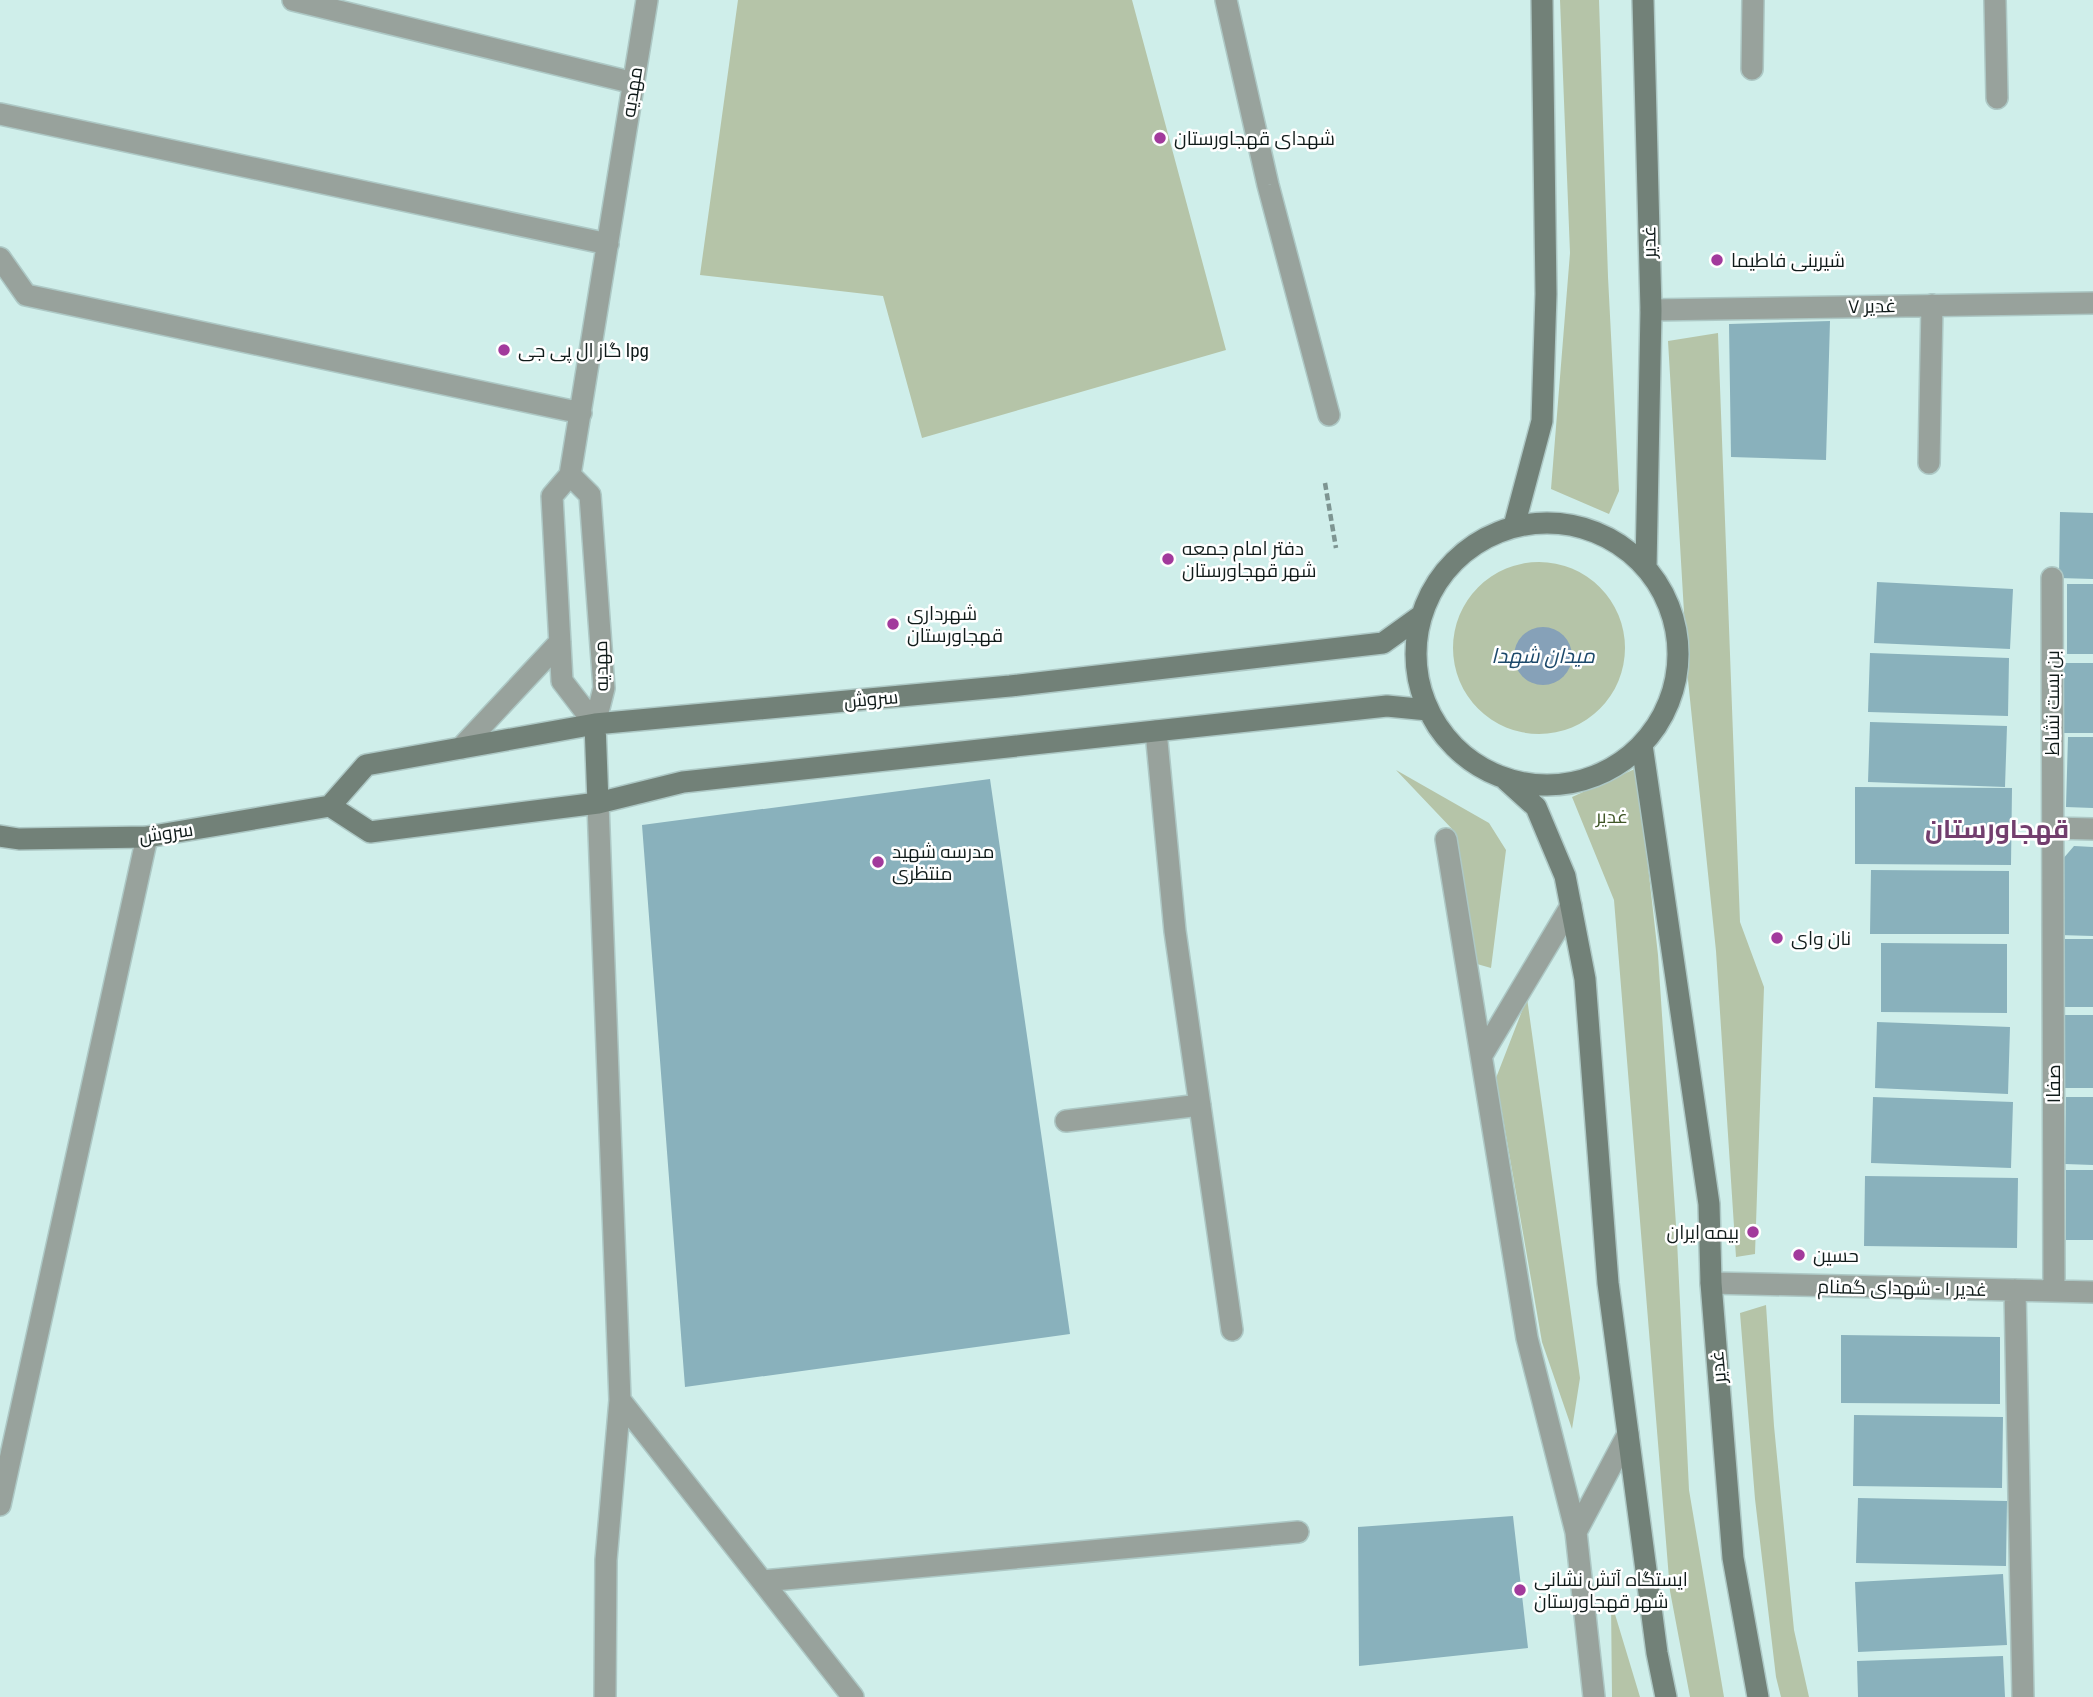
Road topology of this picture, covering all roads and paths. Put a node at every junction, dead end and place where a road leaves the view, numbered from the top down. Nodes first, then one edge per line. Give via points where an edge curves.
1 (293, 0) edge
2 (647, 0) edge
3 (1226, 0) edge
4 (1542, 0) edge
5 (1643, 0) edge
6 (1753, 0) edge
7 (1995, 0) edge
8 (1752, 69) dead end
9 (634, 83) junction
10 (1997, 98) dead end
11 (0, 114) edge
12 (608, 244) junction
13 (0, 258) edge
14 (2093, 303) edge
15 (1932, 305) junction
16 (1651, 310) junction
17 (581, 413) junction
18 (1329, 415) dead end
19 (1929, 463) dead end
20 (570, 475) junction
21 (1325, 483) dead end
22 (1514, 526) junction
23 (1336, 548) dead end
24 (1646, 568) junction
25 (2052, 578) dead end
26 (1422, 615) junction
27 (560, 642) junction
28 (1428, 710) junction
29 (594, 724) junction
30 (1156, 731) junction
31 (1642, 745) junction
32 (461, 748) junction
33 (1506, 780) junction
34 (598, 803) junction
35 (330, 806) junction
36 (2053, 828) junction
37 (2093, 829) edge
38 (0, 836) edge
39 (148, 837) junction
40 (1446, 839) dead end
41 (2053, 877) joint
42 (1571, 906) junction
43 (1482, 1055) junction
44 (1199, 1105) junction
45 (1066, 1121) dead end
46 (1711, 1283) junction
47 (2015, 1290) junction
48 (2054, 1291) junction
49 (2093, 1292) edge
50 (1232, 1330) dead end
51 (620, 1400) junction
52 (1628, 1434) junction
53 (0, 1505) edge
54 (1298, 1532) dead end
55 (1576, 1532) junction
56 (763, 1581) junction
57 (604, 1697) edge
58 (853, 1697) edge
59 (1594, 1697) edge
60 (1666, 1697) edge
61 (1758, 1697) edge
62 (2023, 1697) edge

1 - 9 street
2 - 9 street, مهدیه
3 - 18 street via 1268,185
4 - 22 main road via 1546,294 1542,421
5 - 16 main road, غدیر
6 - 8 street
7 - 10 street
9 - 12 street, مهدیه
11 - 12 street
12 - 17 street, مهدیه
13 - 17 street via 26,295
14 - 15 street, غدیر ۷
15 - 16 street, غدیر ۷
15 - 19 street
16 - 24 main road, غدیر
17 - 20 street, مهدیه
20 - 27 street, مهدیه via 552,496
20 - 29 street, مهدیه via 590,495 604,688
21 - 23 path
22 - 24 main road via 1571,525 1599,533
22 - 26 main road via 1466,550 1432,590
24 - 31 main road via 1674,623 1678,654 1674,686 1663,715
25 - 36 street, بن بست نشاط
26 - 28 main road via 1416,646 1418,678
26 - 29 main road, سروش via 1382,643 1010,686
27 - 29 street, مهدیه via 562,681
27 - 32 street
28 - 30 main road via 1387,706
28 - 33 main road via 1460,752
29 - 32 main road, سروش
29 - 34 main road
30 - 34 main road via 683,782
30 - 44 street via 1175,931
31 - 33 main road via 1613,768 1580,782 1543,786
31 - 46 main road, غدیر via 1709,1205
32 - 35 main road, سروش via 366,765
33 - 42 main road via 1536,807 1565,876
34 - 35 main road via 370,832
34 - 51 street
35 - 39 main road, سروش
36 - 37 street
36 - 41 street, بن بست نشاط
38 - 39 main road, سروش
39 - 53 street
40 - 43 street
41 - 48 street, صفا۱
42 - 43 street
42 - 52 main road via 1585,979 1608,1283
43 - 55 street via 1527,1338
44 - 45 street
44 - 50 street
46 - 47 street, غدیر ۱ - شهدای گمنام
46 - 61 main road, غدیر via 1733,1558
47 - 48 street, غدیر ۱ - شهدای گمنام
47 - 62 street
48 - 49 street, غدیر ۱ - شهدای گمنام
51 - 56 street
51 - 57 street via 606,1560
52 - 55 street
52 - 60 main road
54 - 56 street
55 - 59 street
56 - 58 street

